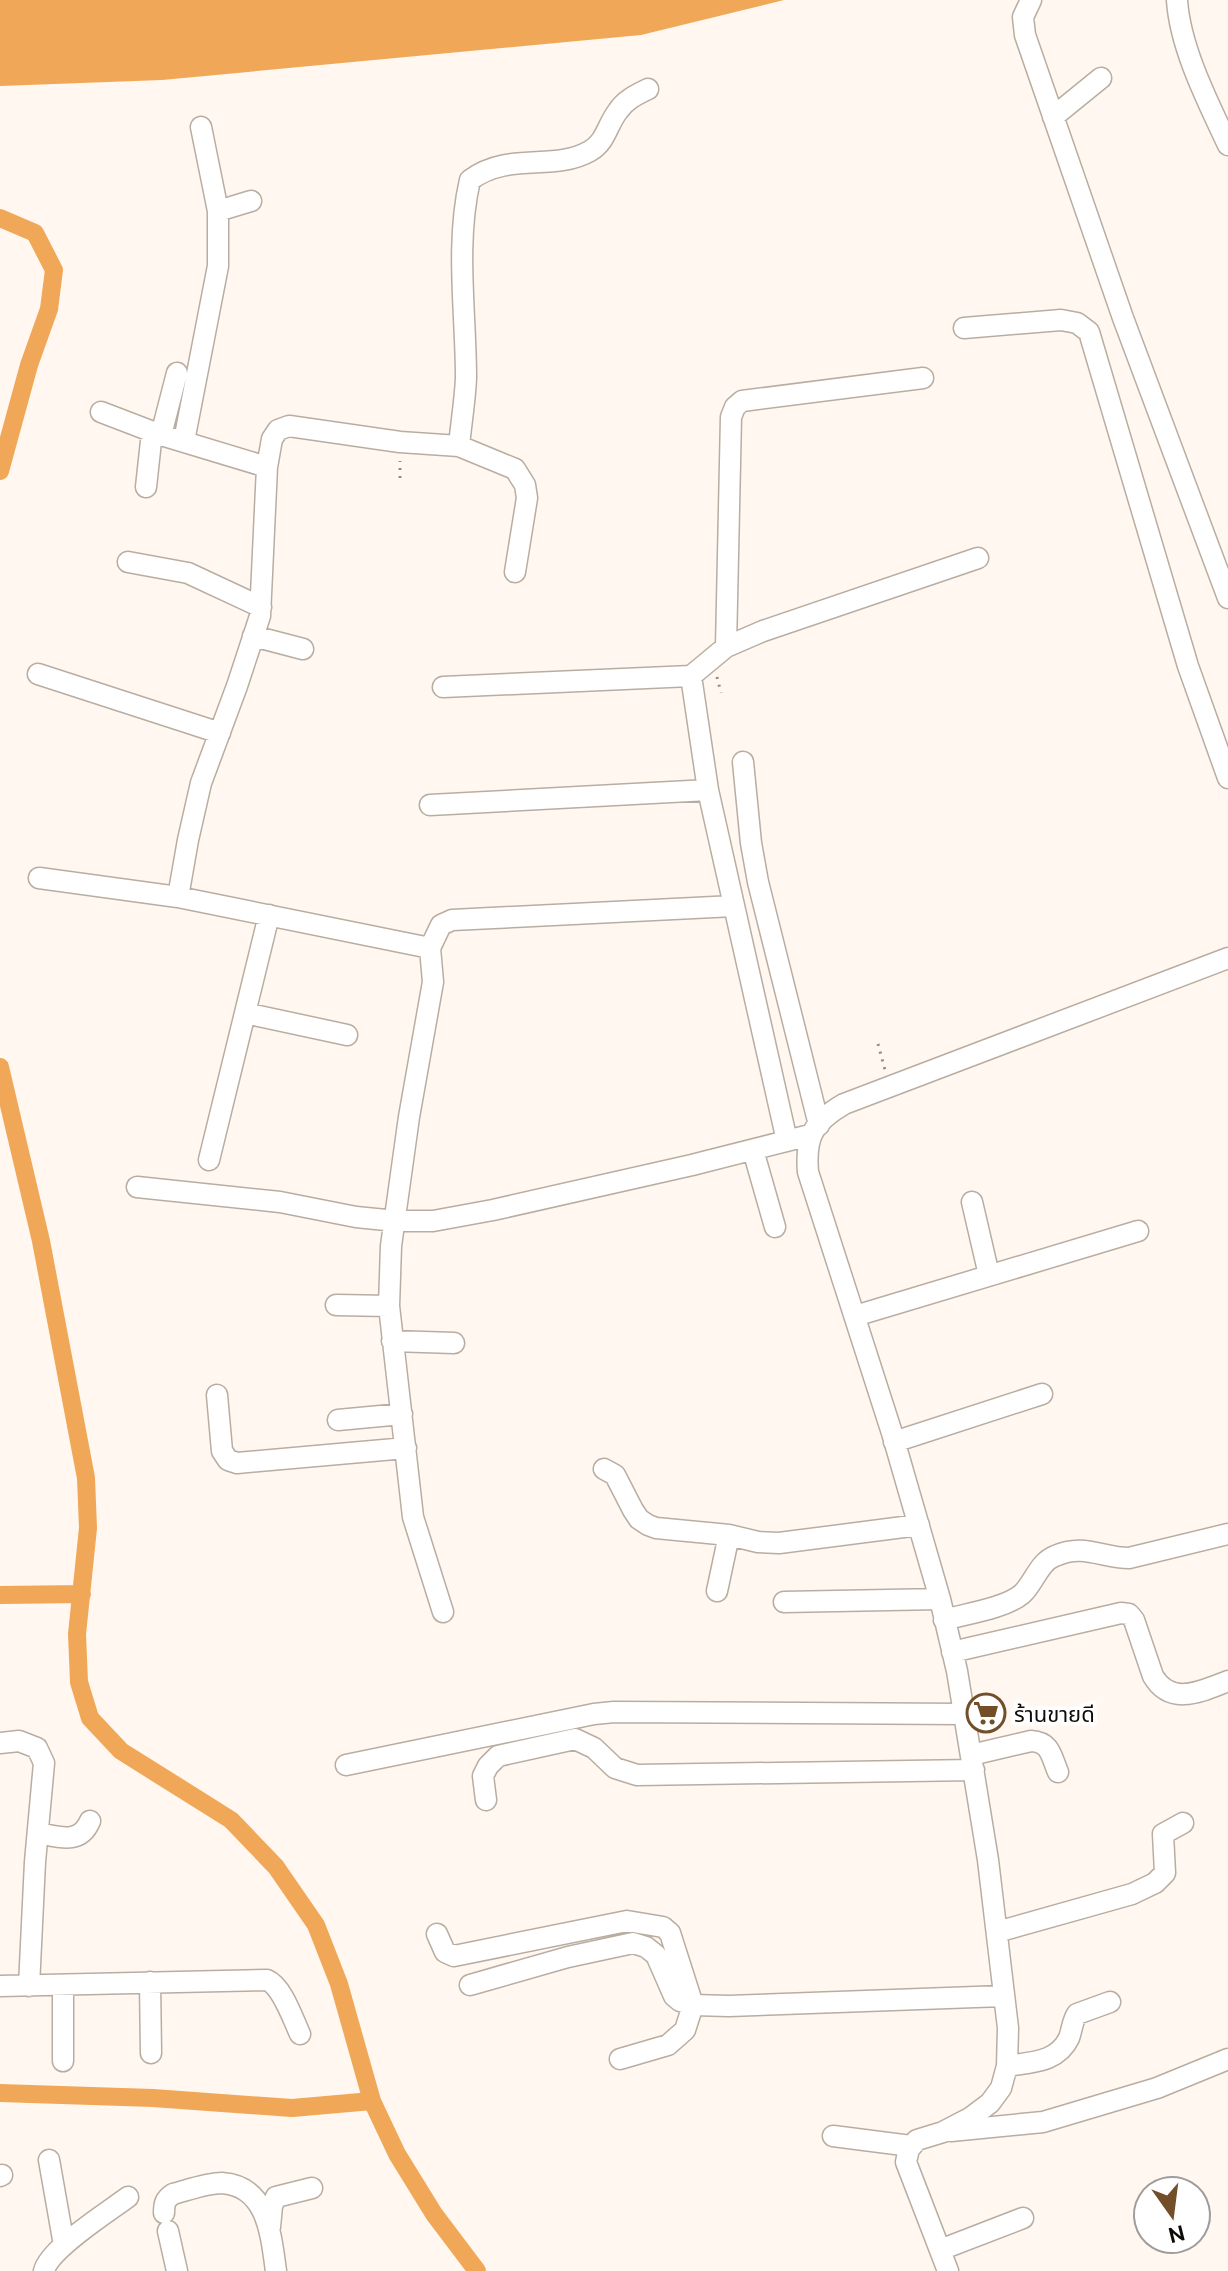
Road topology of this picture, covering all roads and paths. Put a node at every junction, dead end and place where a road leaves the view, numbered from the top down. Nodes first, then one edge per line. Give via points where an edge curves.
1 (1031, 0) edge
2 (1177, 0) edge
3 (1101, 78) dead end
4 (648, 89) dead end
5 (1053, 117) junction
6 (201, 127) dead end
7 (1228, 145) edge
8 (251, 201) dead end
9 (218, 211) junction
10 (964, 328) dead end
11 (177, 373) dead end
12 (923, 378) dead end
13 (101, 412) dead end
14 (156, 434) junction
15 (184, 441) junction
16 (459, 446) junction
17 (267, 467) junction
18 (146, 487) dead end
19 (978, 558) dead end
20 (128, 562) dead end
21 (515, 572) dead end
22 (1228, 598) edge
23 (261, 607) junction
24 (253, 636) junction
25 (726, 647) junction
26 (303, 649) dead end
27 (38, 674) dead end
28 (691, 676) junction
29 (443, 687) dead end
30 (220, 733) junction
31 (743, 762) dead end
32 (1228, 778) edge
33 (708, 790) junction
34 (430, 805) dead end
35 (39, 878) dead end
36 (178, 897) junction
37 (734, 906) junction
38 (269, 915) junction
39 (430, 948) junction
40 (1228, 958) edge
41 (245, 1013) junction
42 (347, 1035) dead end
43 (878, 1044) dead end
44 (889, 1086) junction
45 (814, 1130) junction
46 (787, 1141) junction
47 (753, 1150) junction
48 (209, 1160) dead end
49 (137, 1187) dead end
50 (972, 1202) dead end
51 (396, 1221) junction
52 (775, 1227) dead end
53 (1138, 1231) dead end
54 (989, 1275) junction
55 (336, 1305) dead end
56 (389, 1306) junction
57 (855, 1316) junction
58 (392, 1341) junction
59 (454, 1343) dead end
60 (1042, 1394) dead end
61 (217, 1395) dead end
62 (402, 1414) junction
63 (338, 1420) dead end
64 (894, 1442) junction
65 (406, 1448) junction
66 (604, 1469) dead end
67 (919, 1525) junction
68 (1228, 1534) edge
69 (729, 1535) junction
70 (717, 1591) dead end
71 (940, 1599) junction
72 (784, 1602) dead end
73 (443, 1612) dead end
74 (944, 1620) junction
75 (952, 1652) junction
76 (1228, 1681) edge
77 (963, 1714) junction
78 (0, 1743) edge
79 (972, 1762) junction
80 (346, 1765) dead end
81 (1058, 1772) dead end
82 (486, 1800) dead end
83 (90, 1821) dead end
84 (1183, 1823) dead end
85 (39, 1833) junction
86 (997, 1932) junction
87 (437, 1934) dead end
88 (150, 1982) junction
89 (63, 1985) junction
90 (470, 1985) dead end
91 (0, 1986) edge
92 (29, 1986) junction
93 (1003, 1996) junction
94 (1110, 2002) dead end
95 (693, 2005) junction
96 (300, 2034) dead end
97 (151, 2053) dead end
98 (620, 2059) dead end
99 (1228, 2059) edge
100 (63, 2061) dead end
101 (1007, 2066) junction
102 (943, 2132) junction
103 (833, 2136) dead end
104 (911, 2146) junction
105 (49, 2160) dead end
106 (312, 2188) dead end
107 (128, 2197) dead end
108 (1023, 2218) dead end
109 (270, 2228) junction
110 (64, 2245) junction
111 (940, 2250) junction
112 (44, 2271) edge
113 (177, 2271) edge
114 (276, 2271) edge
115 (948, 2271) edge

1 - 5 street via 1023,17 1025,35
2 - 7 street via 1193,65
3 - 5 street
4 - 16 street via 623,104 590,151 514,162 483,170 470,180 463,241 466,382
5 - 22 street
6 - 9 street
8 - 9 street
9 - 15 street via 218,266
10 - 32 street via 1061,320 1089,332 1156,564
11 - 14 street
12 - 25 street via 742,401 735,407
13 - 14 street
14 - 15 street
14 - 18 street
15 - 17 street
16 - 17 street via 289,426 272,439
16 - 21 street via 515,469 525,485
17 - 23 street
19 - 25 street
20 - 23 street via 188,573
23 - 24 street
24 - 26 street
24 - 30 street
25 - 28 street
27 - 30 street
28 - 29 street
28 - 33 street
30 - 36 street via 201,783
31 - 45 street via 758,882
33 - 34 street
33 - 37 street
35 - 36 street
36 - 38 street
37 - 39 street via 452,920 441,925
37 - 46 street
38 - 39 street
38 - 41 street
39 - 51 street via 433,982
40 - 44 street
41 - 42 street
41 - 48 street
43 - 44 path
44 - 45 street via 844,1104
45 - 46 street
45 - 57 street via 806,1151 808,1172
46 - 47 street
47 - 51 street via 493,1210 433,1221
47 - 52 street
49 - 51 street
50 - 54 street
51 - 56 street
53 - 54 street
54 - 57 street
55 - 56 street
56 - 58 street
57 - 64 street
58 - 59 street
58 - 62 street
60 - 64 street
61 - 65 street via 222,1451 237,1463
62 - 63 street
62 - 65 street
64 - 67 street
65 - 73 street via 413,1517
66 - 69 street via 615,1475 633,1510 648,1525
67 - 69 street via 779,1543
67 - 71 street
68 - 74 street via 1129,1558 1084,1549 1055,1556 1022,1594
69 - 70 street
71 - 72 street
71 - 74 street
74 - 75 street
75 - 76 street via 1121,1613 1134,1620 1158,1684 1191,1695
75 - 77 street
77 - 79 street
77 - 80 street via 604,1713
78 - 85 street via 19,1741 37,1748 44,1763
79 - 81 street via 1041,1742
79 - 82 street via 637,1775 615,1768 575,1739 498,1756 483,1776
79 - 86 street
83 - 85 street via 75,1838
84 - 86 street via 1163,1834 1165,1873 1155,1883
85 - 92 street
86 - 93 street
87 - 95 street via 445,1952 454,1956 627,1921 663,1927 670,1933
88 - 89 street
88 - 96 street via 273,1982
88 - 97 street
89 - 92 street
89 - 100 street
90 - 95 street via 633,1943 656,1955 674,1996
91 - 92 street
93 - 95 street
93 - 101 street
94 - 101 street via 1077,2014 1063,2048 1050,2059
95 - 98 street via 685,2030 668,2045
99 - 102 street via 1157,2088 1043,2122
101 - 102 street via 990,2103
102 - 104 street
103 - 104 street
104 - 111 street via 906,2162
105 - 110 street
106 - 109 street via 276,2197
107 - 110 street
108 - 111 street
109 - 113 street via 248,2191 223,2183 173,2194 164,2203
109 - 114 street
110 - 112 street via 47,2260
111 - 115 street

